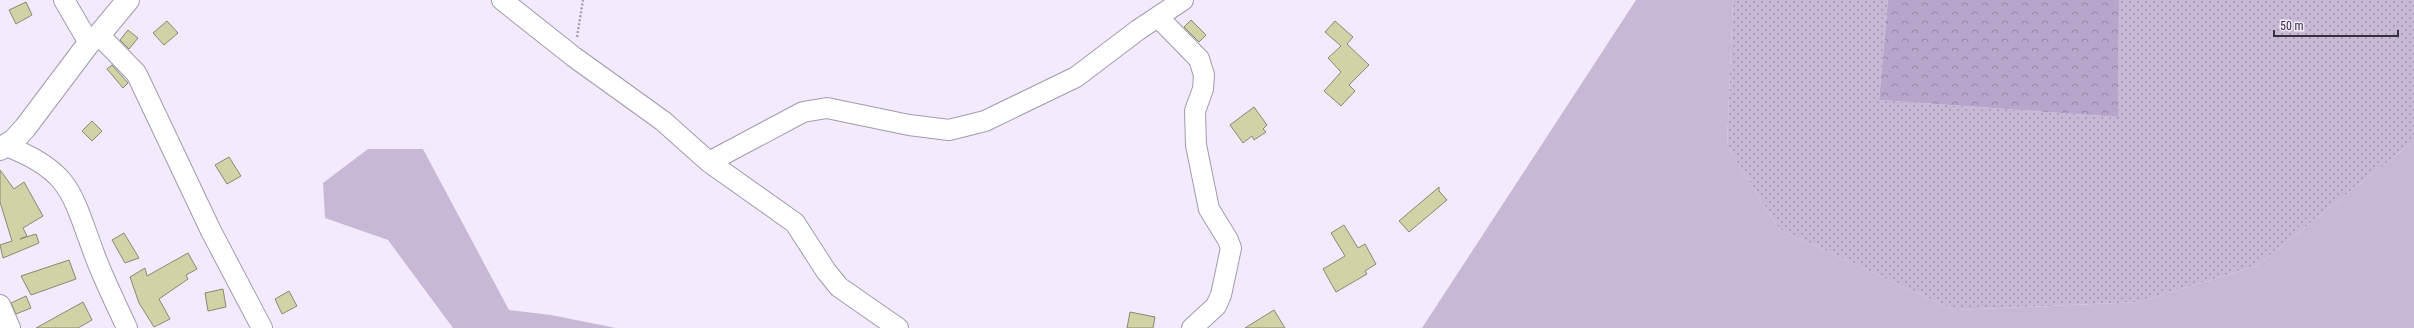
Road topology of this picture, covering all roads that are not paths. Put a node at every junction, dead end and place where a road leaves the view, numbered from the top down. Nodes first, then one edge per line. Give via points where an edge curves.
1 (64, 0) edge
2 (128, 0) edge
3 (502, 0) edge
4 (1183, 0) edge
5 (1158, 17) junction
6 (94, 39) junction
7 (3, 148) edge
8 (709, 162) junction
9 (0, 305) edge
10 (10, 328) edge
11 (126, 328) edge
12 (262, 328) edge
13 (898, 328) edge
14 (1192, 328) edge

1 - 6 street
2 - 6 street
3 - 8 street via 574,57 663,121
4 - 5 street
5 - 8 street via 1076,77 985,121 949,130 909,125 827,108 803,112
5 - 14 street via 1199,59 1204,75 1203,89 1195,111 1196,145 1209,209 1231,248 1221,295 1216,306
6 - 7 street via 25,128
6 - 12 street via 136,73 210,231
7 - 11 street via 43,162 60,178 71,194
8 - 13 street via 795,223 839,287
9 - 10 street

